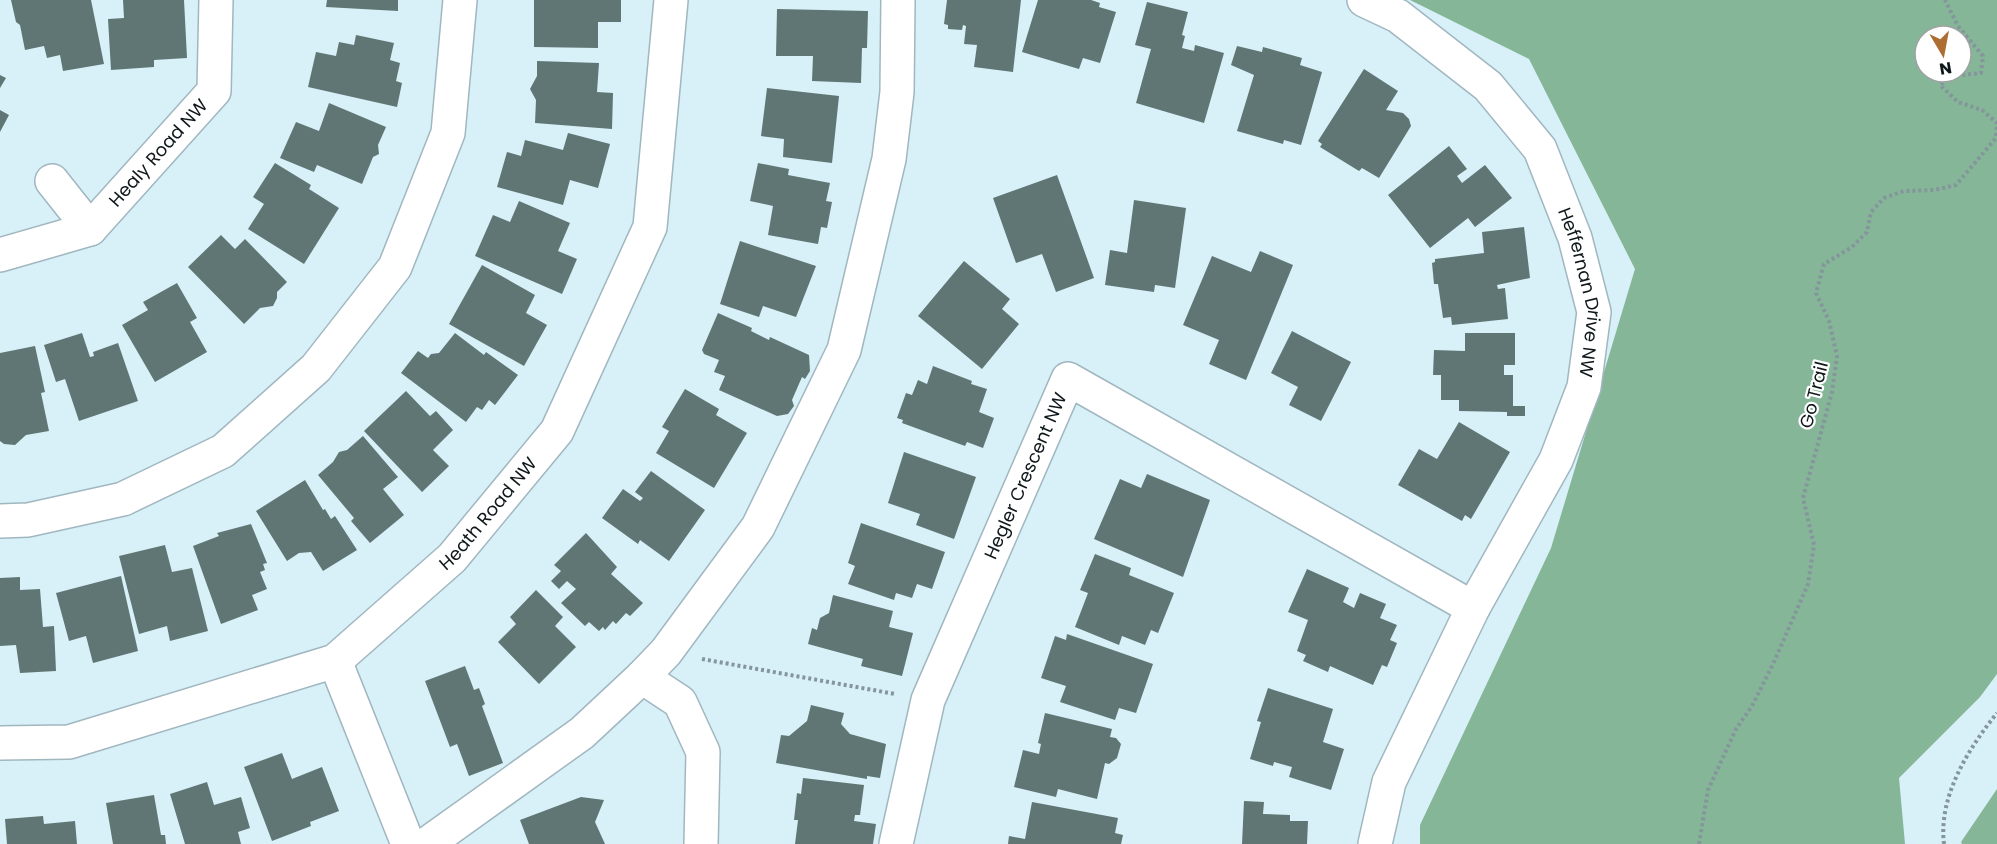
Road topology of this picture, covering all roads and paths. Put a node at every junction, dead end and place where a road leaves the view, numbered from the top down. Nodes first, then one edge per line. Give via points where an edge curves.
1 (216, 0) edge
2 (460, 0) edge
3 (671, 0) edge
4 (898, 0) edge
5 (1364, 0) edge
6 (1945, 0) edge
7 (52, 181) dead end
8 (90, 229) junction
9 (0, 255) edge
10 (0, 521) edge
11 (1473, 608) junction
12 (666, 652) junction
13 (335, 661) junction
14 (642, 677) junction
15 (928, 700) junction
16 (1997, 713) edge
17 (0, 743) edge
18 (408, 844) edge
19 (427, 844) edge
20 (701, 844) edge
21 (896, 844) edge
22 (1375, 844) edge
23 (1699, 844) edge
24 (1944, 844) edge

1 - 8 street, Healy Road NW via 214,91
2 - 10 street via 448,133 394,267 316,368 223,451 123,499 28,520
3 - 13 street, Heath Road NW via 650,227 557,431 452,558
4 - 12 street via 897,92 890,159 844,350 758,527
5 - 11 street, Heffernan Drive NW via 1398,16 1488,86 1540,149 1575,238 1594,312 1584,387 1556,460
6 - 23 path, Go Trail via 1958,26 1983,56 1981,72 1952,76 1940,85 1958,102 1982,110 1997,123 1996,138 1956,185 1904,191 1884,198 1872,212 1867,232 1852,247 1824,264 1816,293 1829,321 1837,356 1832,392 1803,498 1814,545 1808,584 1774,662 1736,729 1708,790
7 - 8 street
8 - 9 street
11 - 15 street, Hegler Crescent NW via 1068,379
11 - 22 street, Heffernan Drive NW via 1389,782
12 - 14 street
12 - 15 path
13 - 17 street, Heath Road NW via 69,741
13 - 18 street
14 - 19 street via 582,733
14 - 20 street via 680,702 703,752
15 - 21 street, Hegler Crescent NW
16 - 24 path via 1970,747 1953,788

